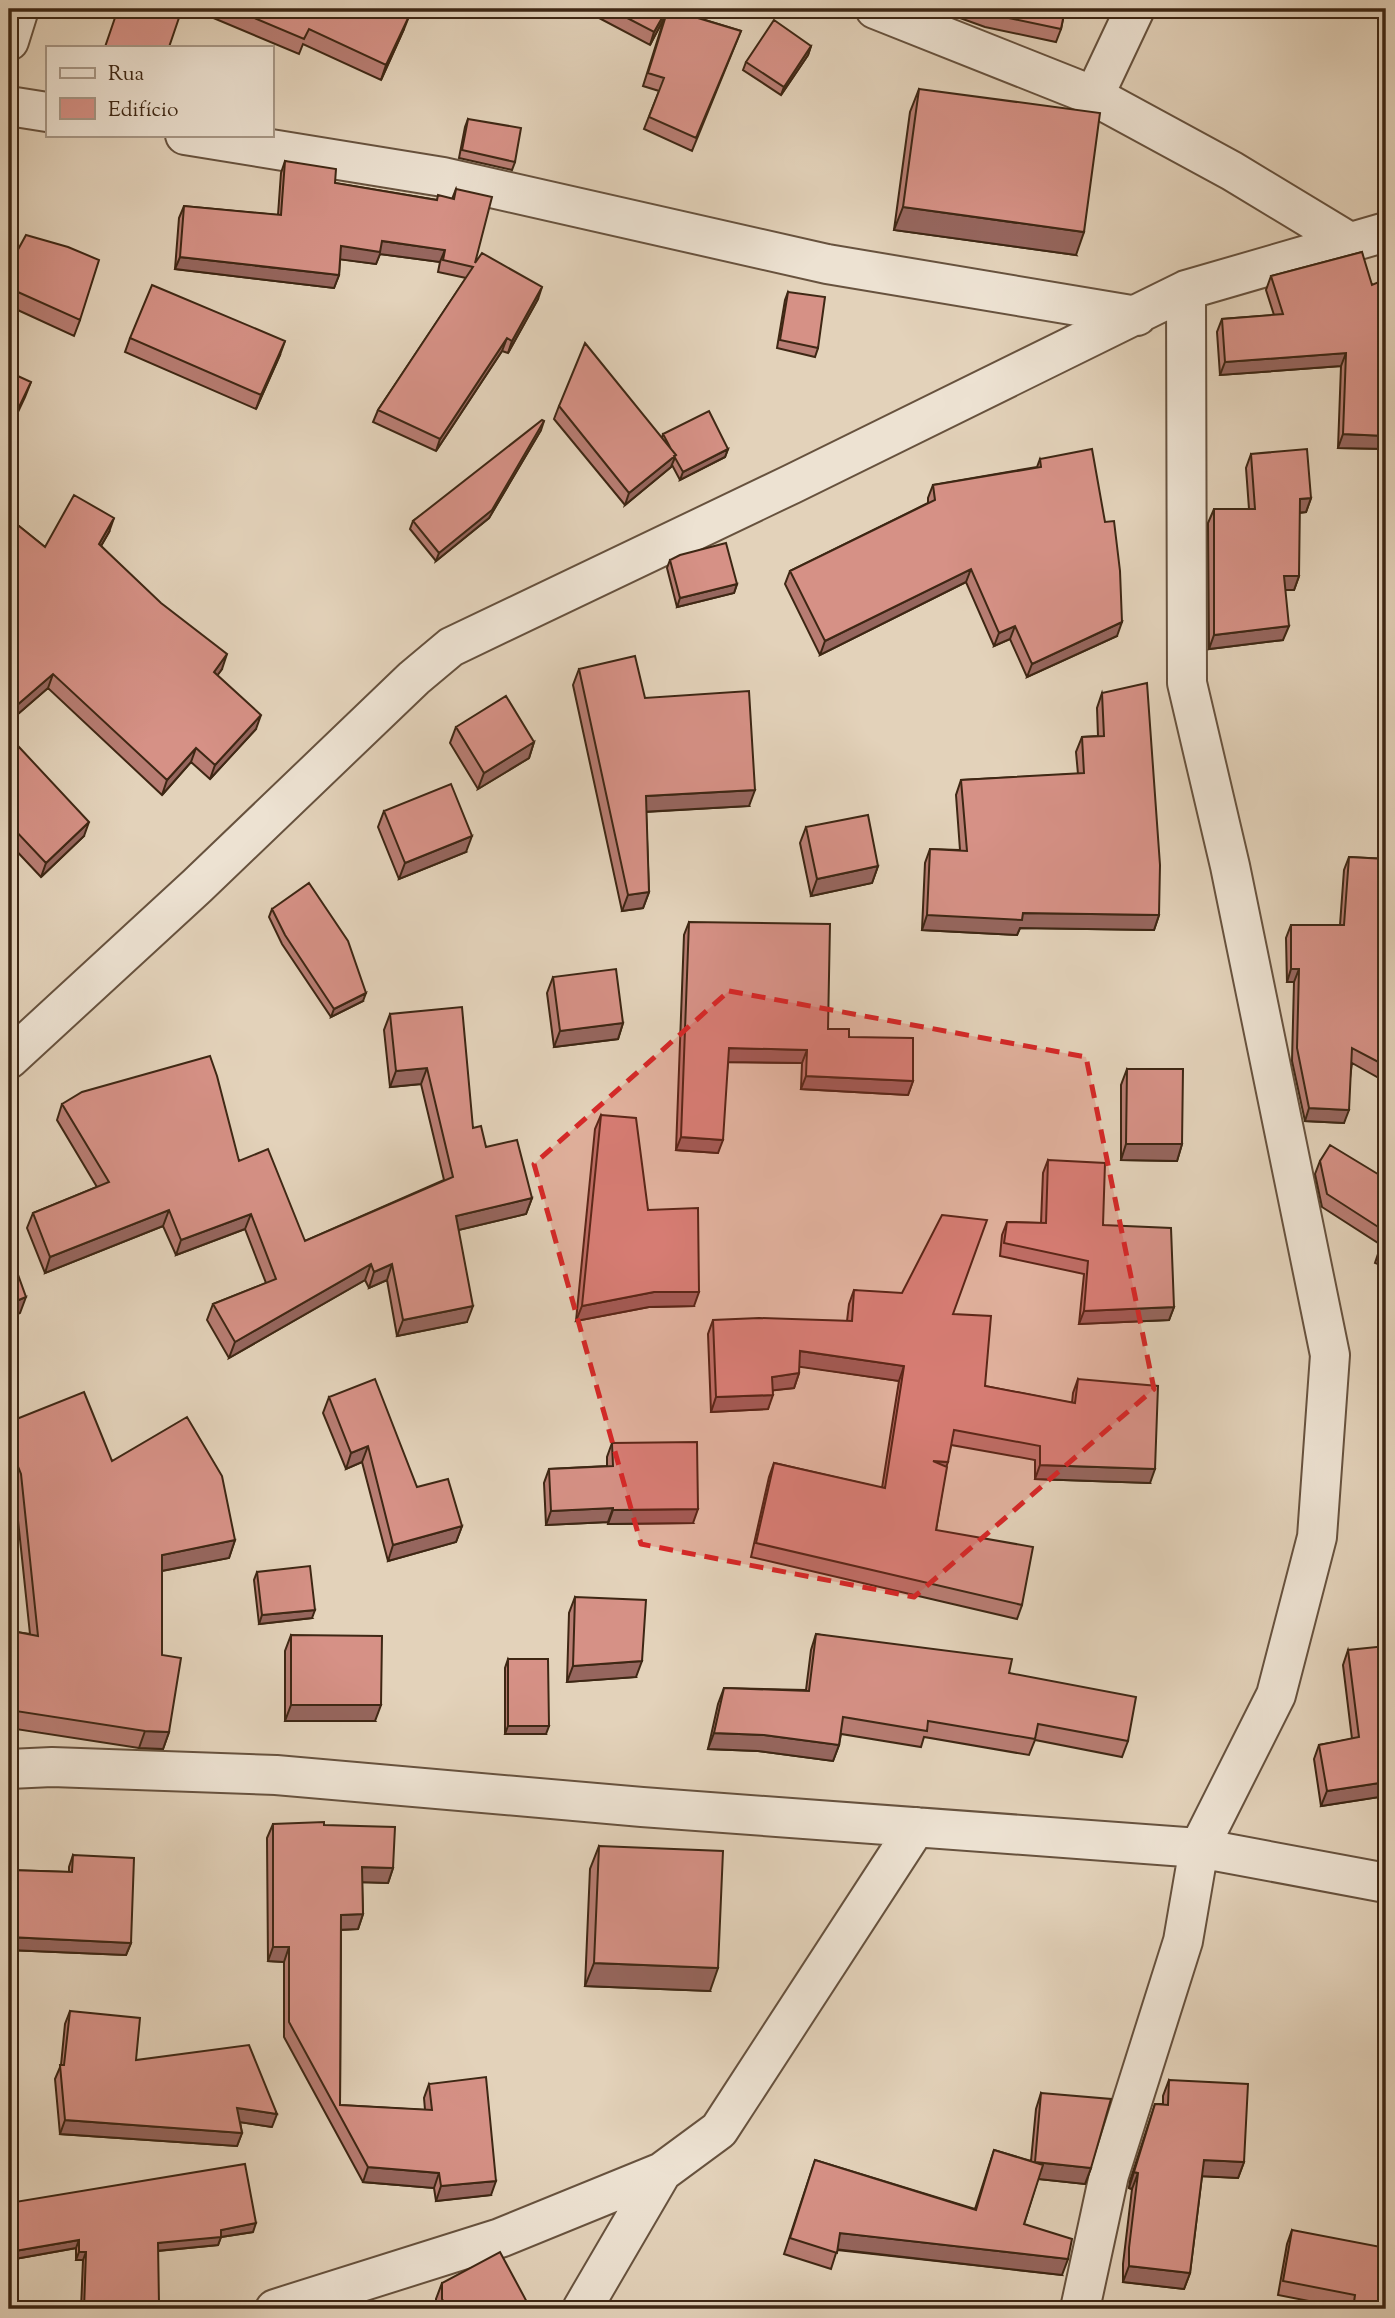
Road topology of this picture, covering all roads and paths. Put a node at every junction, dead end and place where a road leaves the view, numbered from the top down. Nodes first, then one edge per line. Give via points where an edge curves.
1 (19, 9) edge
2 (875, 9) edge
3 (1135, 9) edge
4 (9, 41) edge
5 (1094, 96) junction
6 (9, 106) edge
7 (46, 112) edge
8 (191, 136) edge
9 (1368, 237) edge
10 (1186, 290) junction
11 (1137, 316) junction
12 (9, 1059) edge
13 (9, 1769) edge
14 (916, 1827) junction
15 (1199, 1848) junction
16 (1386, 1883) edge
17 (662, 2172) junction
18 (275, 2309) edge
19 (582, 2309) edge
20 (1080, 2309) edge

1 - 4 street
2 - 5 street
3 - 5 street
5 - 9 street via 1232,171
6 - 7 street
8 - 11 street via 443,177 827,264
9 - 10 street
10 - 11 street
10 - 15 street via 1187,683 1230,866 1331,1355 1317,1537 1276,1695
11 - 12 street via 450,647
13 - 14 street via 52,1766 276,1775
14 - 15 street
14 - 17 street via 719,2130
15 - 16 street
15 - 20 street via 1183,1941 1109,2175
17 - 18 street via 500,2238
17 - 19 street

